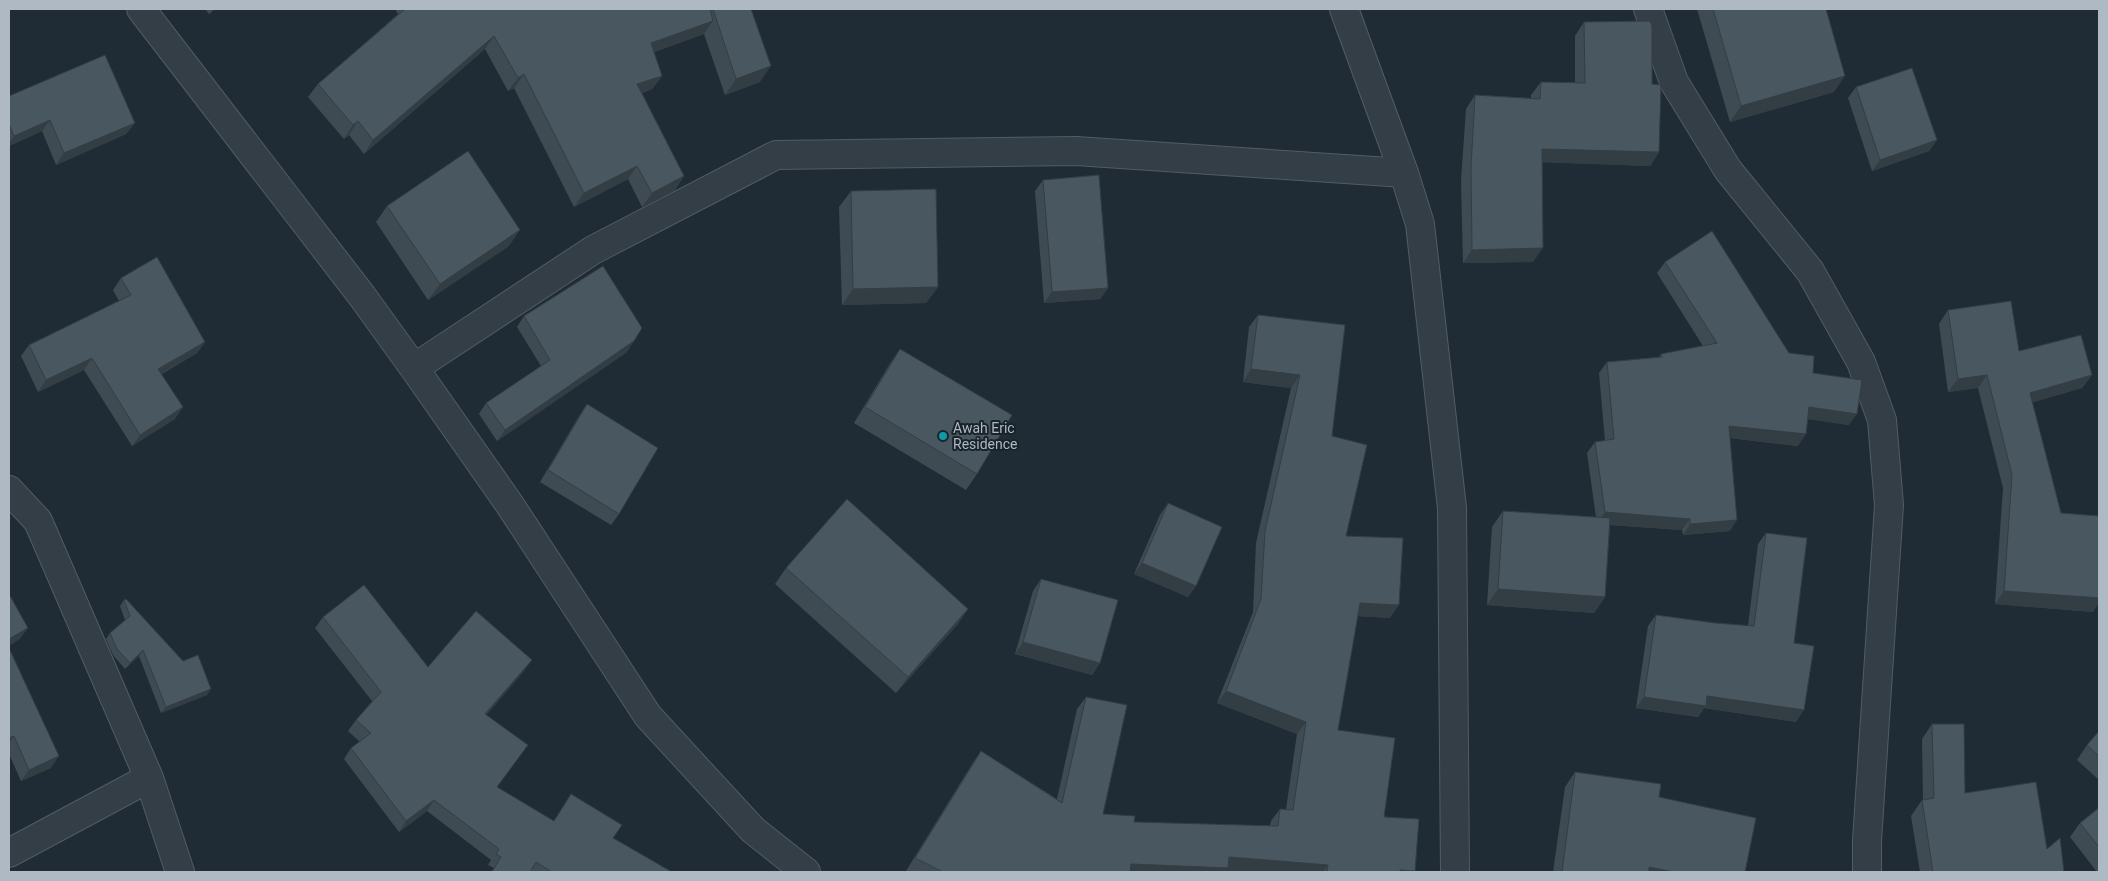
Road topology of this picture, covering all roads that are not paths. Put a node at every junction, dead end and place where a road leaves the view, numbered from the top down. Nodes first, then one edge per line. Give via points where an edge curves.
1 (141, 9) edge
2 (1344, 9) edge
3 (1648, 9) edge
4 (1404, 174) junction
5 (414, 368) junction
6 (9, 490) edge
7 (149, 778) junction
8 (9, 853) edge
9 (180, 872) edge
10 (806, 872) edge
11 (1455, 872) edge
12 (1867, 872) edge

1 - 5 street
2 - 4 street
3 - 12 street via 1674,82 1728,170 1810,271 1861,362 1882,420 1889,506
4 - 5 street via 1076,151 776,155 593,250
4 - 11 street via 1420,224 1452,508
5 - 10 street via 510,505 648,716 752,830
6 - 7 street via 38,521
7 - 8 street
7 - 9 street

